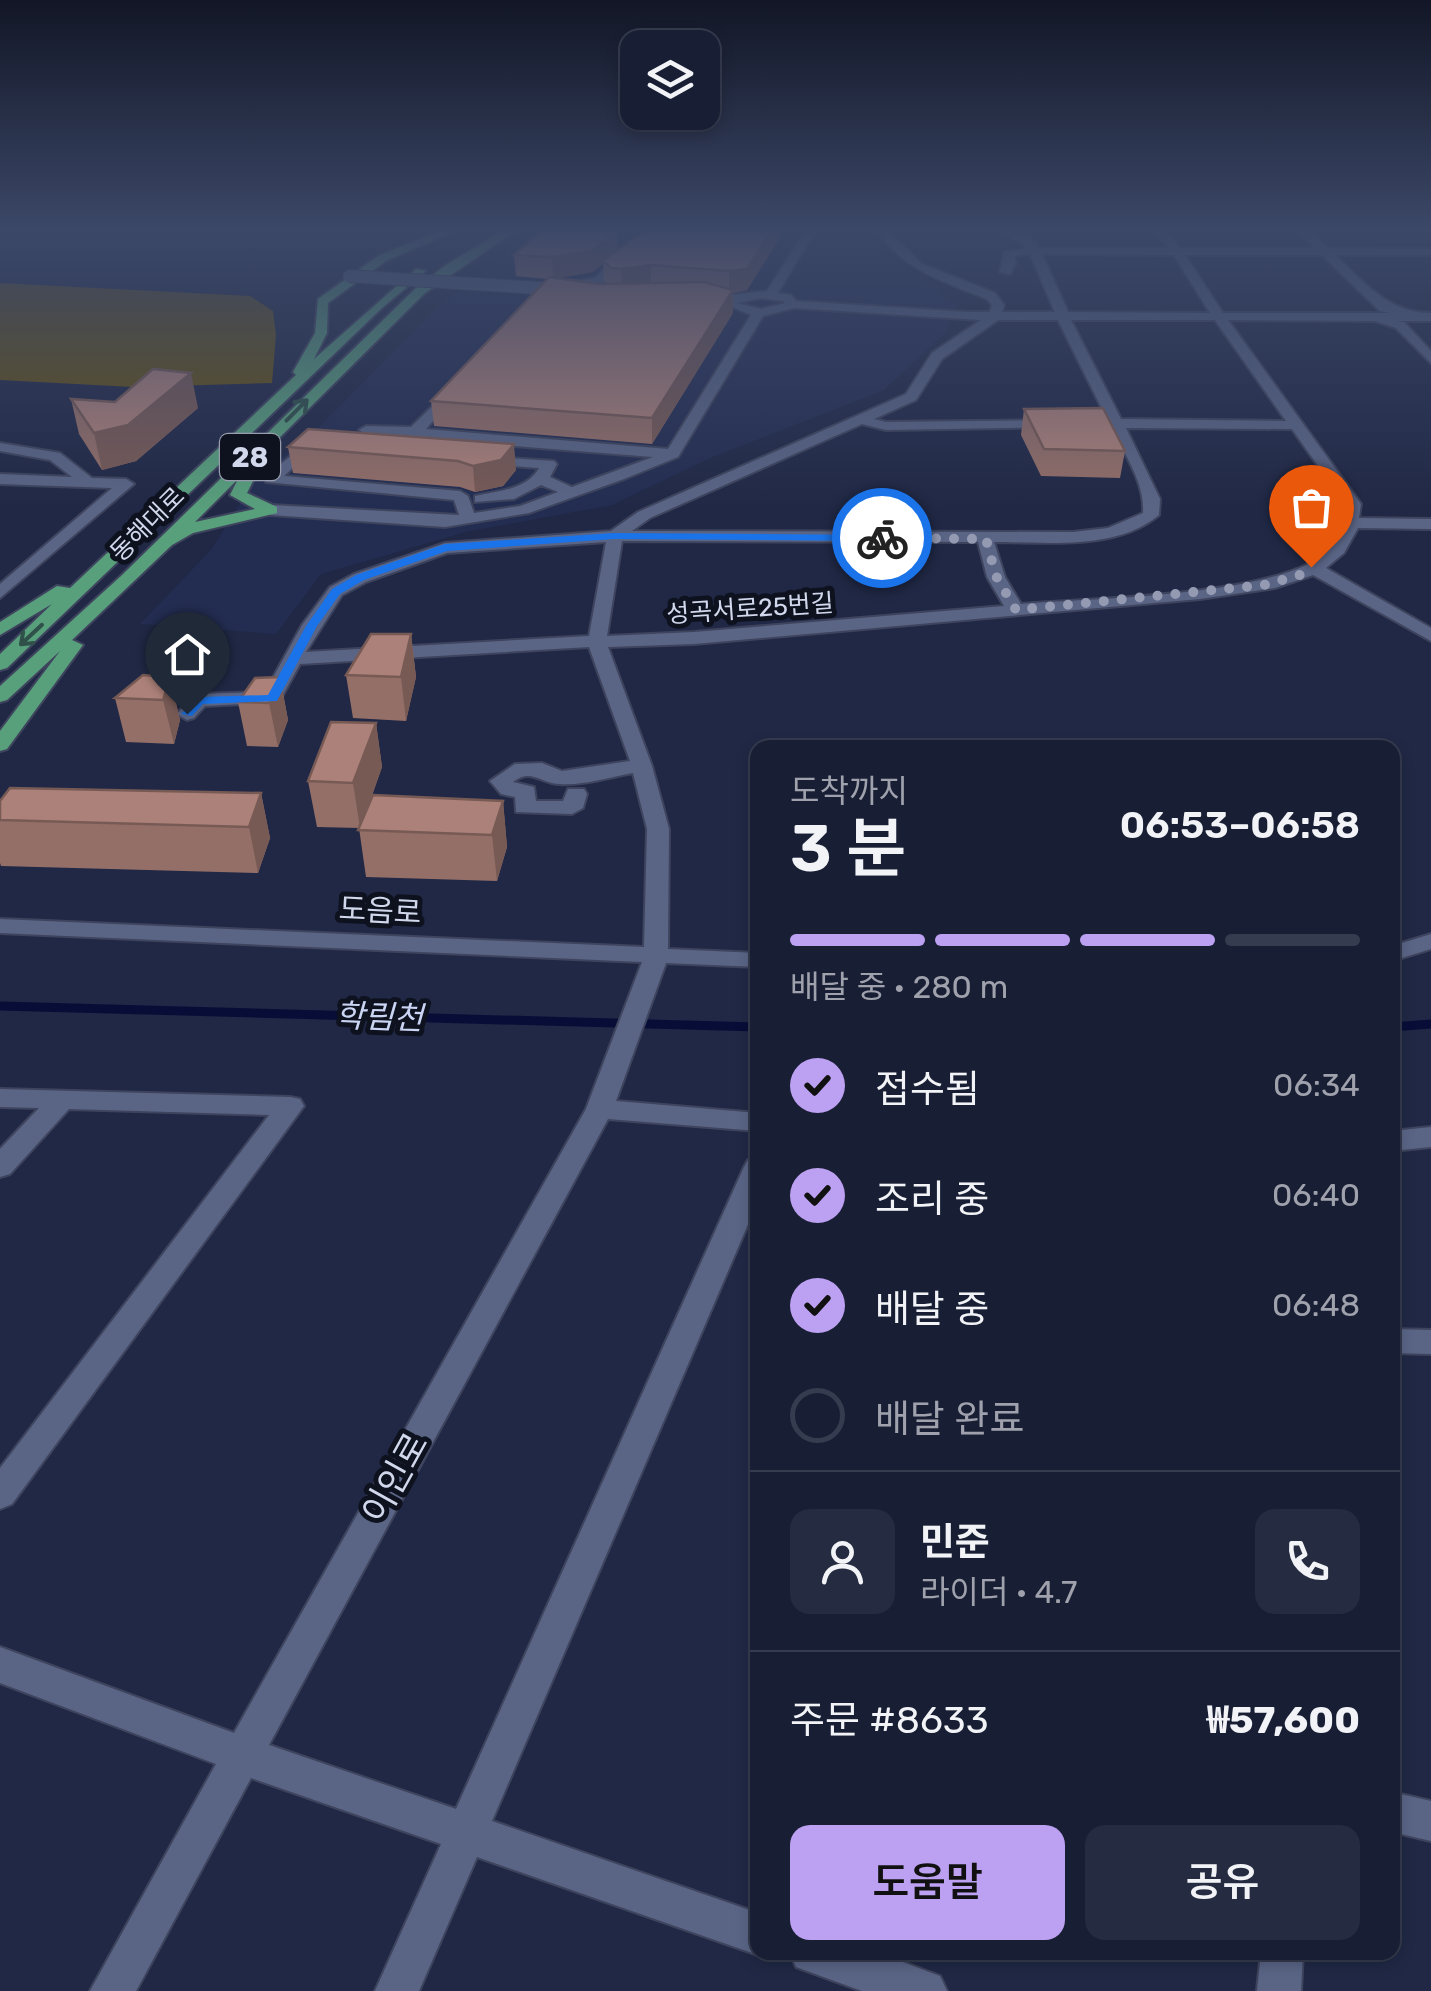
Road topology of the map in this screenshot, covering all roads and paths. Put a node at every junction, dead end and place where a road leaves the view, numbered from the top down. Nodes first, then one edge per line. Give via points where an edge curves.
1 (321, 324) edge
2 (359, 324) edge
3 (386, 324) edge
4 (752, 324) edge
5 (984, 324) edge
6 (1067, 324) edge
7 (1224, 324) edge
8 (1391, 324) edge
9 (1406, 324) edge
10 (1400, 326) junction
11 (1431, 359) edge
12 (461, 381) edge
13 (295, 387) junction
14 (859, 419) junction
15 (1114, 422) junction
16 (1064, 424) edge
17 (1084, 424) edge
18 (1298, 425) junction
19 (366, 430) edge
20 (416, 432) junction
21 (264, 443) junction
22 (0, 447) edge
23 (595, 447) junction
24 (341, 448) edge
25 (673, 454) junction
26 (474, 458) edge
27 (619, 476) junction
28 (8, 479) edge
29 (541, 479) junction
30 (89, 482) junction
31 (574, 494) junction
32 (461, 501) junction
33 (270, 510) junction
34 (468, 519) junction
35 (1354, 523) junction
36 (1431, 524) edge
37 (614, 536) junction
38 (986, 539) junction
39 (114, 558) junction
40 (1311, 567) junction
41 (127, 580) junction
42 (0, 594) edge
43 (1016, 610) junction
44 (0, 630) edge
45 (1431, 636) edge
46 (598, 642) junction
47 (467, 646) junction
48 (293, 659) junction
49 (0, 664) edge
50 (462, 668) dead end
51 (0, 696) edge
52 (187, 714) dead end
53 (0, 745) edge
54 (642, 766) junction
55 (576, 794) dead end
56 (0, 926) edge
57 (1431, 941) edge
58 (1400, 951) edge
59 (656, 956) junction
60 (750, 960) edge
61 (0, 1098) edge
62 (61, 1100) junction
63 (600, 1109) junction
64 (750, 1121) edge
65 (1431, 1137) edge
66 (1400, 1140) edge
67 (0, 1168) edge
68 (750, 1185) edge
69 (1400, 1341) edge
70 (1431, 1342) edge
71 (0, 1494) edge
72 (0, 1665) edge
73 (242, 1754) junction
74 (1400, 1814) edge
75 (1431, 1821) edge
76 (464, 1832) junction
77 (750, 1931) edge
78 (826, 1960) edge
79 (1281, 1960) edge
80 (864, 1981) edge
81 (112, 1991) edge
82 (397, 1991) edge
83 (925, 1991) edge
84 (1278, 1991) edge

1 - 13 main road
2 - 13 main road
21 -> 3 main road, 동해대로 / 28
4 - 25 street
5 - 14 street via 937,356 911,397
6 - 15 street
7 - 18 street
8 - 10 street
9 - 10 street
10 - 11 street
12 - 20 street
13 - 39 main road
14 - 16 street via 886,426
14 - 37 street via 644,514
15 - 17 street
15 - 18 street
15 - 38 street via 1142,474 1150,514 1137,524 1092,534
18 - 35 street via 1354,504
19 - 20 street
20 - 23 street via 536,437
21 - 33 main road via 238,495
21 - 41 main road, 동해대로 / 28
22 - 30 street via 55,456
23 - 25 street
23 - 27 street via 619,459
24 - 32 street via 308,446 271,479
25 - 27 street
26 - 29 street via 549,464
27 - 31 street
28 - 30 street
29 - 31 street
29 - 32 street via 508,496
30 - 42 street via 126,484
31 - 34 street
32 - 34 street
33 - 34 street
33 - 41 main road via 187,529
35 - 36 street
35 - 40 street, 성곡서로25번길 via 1336,556
37 - 38 street
37 - 46 street
37 - 48 street via 445,548 408,559 336,592
38 - 43 street via 996,576
39 - 44 main road
39 -> 49 main road
40 - 43 street, 성곡서로25번길 via 1264,585
40 - 45 street
41 - 51 main road, 동해대로 / 28
41 - 53 main road
43 - 46 street, 성곡서로25번길
46 - 47 street, 성곡서로25번길
46 - 54 street, 이인로
47 - 48 street, 성곡서로25번길
47 - 50 street
48 - 52 street via 272,698 199,700
54 - 55 street via 559,778 554,786 527,790 524,807 572,808
54 - 59 street, 이인로 via 658,829
56 - 59 street, 도음로
57 - 58 street
59 - 60 street, 도음로
59 - 63 street, 이인로
61 - 62 street
62 - 67 street
62 - 71 street via 290,1106
63 - 64 street
63 - 73 street, 이인로
65 - 66 street
68 - 76 street
69 - 70 street
72 - 73 street
73 - 76 street
73 - 81 street, 이인로
74 - 75 street
76 - 77 street
76 - 82 street
78 - 80 street
79 - 84 street
80 - 83 street

